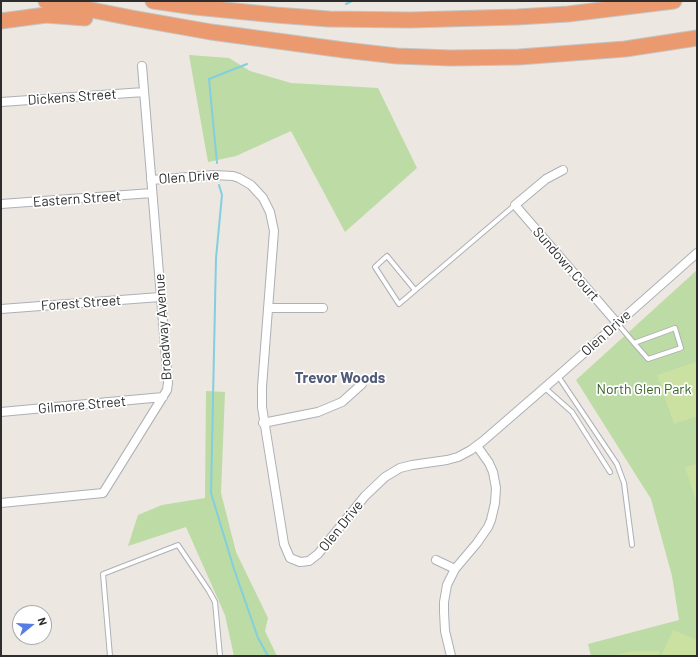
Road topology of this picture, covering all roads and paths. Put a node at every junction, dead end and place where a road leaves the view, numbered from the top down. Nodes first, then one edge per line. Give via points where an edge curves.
1 (46, 1) edge
2 (153, 1) edge
3 (214, 1) edge
4 (674, 1) edge
5 (276, 16) junction
6 (1, 21) edge
7 (184, 27) junction
8 (697, 38) edge
9 (142, 66) dead end
10 (144, 92) junction
11 (1, 102) edge
12 (563, 170) dead end
13 (151, 180) junction
14 (152, 193) junction
15 (1, 204) edge
16 (515, 205) junction
17 (697, 253) edge
18 (415, 290) junction
19 (160, 297) junction
20 (268, 308) junction
21 (323, 308) dead end
22 (1, 309) edge
23 (617, 323) junction
24 (634, 342) junction
25 (558, 376) junction
26 (362, 384) dead end
27 (545, 388) junction
28 (163, 397) junction
29 (1, 412) edge
30 (263, 423) junction
31 (477, 446) junction
32 (610, 472) dead end
33 (1, 502) edge
34 (632, 545) dead end
35 (436, 560) dead end
36 (455, 569) junction
37 (109, 656) edge
38 (220, 656) edge
39 (451, 656) edge

1 - 7 highway
2 - 5 highway
3 - 5 highway
4 - 5 highway via 568,14 518,17 383,20
6 - 7 highway via 66,15 108,22
7 - 8 highway via 364,53 444,58 519,57 625,49
9 - 10 street, Broadway Avenue
10 - 11 street, Dickens Street
10 - 13 street, Broadway Avenue
12 - 16 street via 546,179
13 - 14 street, Broadway Avenue
13 - 20 street, Olen Drive via 226,175 239,178 257,191 270,212 274,232
14 - 15 street, Eastern Street
14 - 19 street, Broadway Avenue
16 - 18 lane
16 - 23 street, Sundown Court
17 - 23 street, Olen Drive
18 - 18 lane via 399,304 375,267 387,256
19 - 22 street, Forest Street
19 - 28 street, Broadway Avenue via 168,383
20 - 21 street
20 - 30 street, Olen Drive via 262,387
23 - 24 lane
23 - 25 street, Olen Drive
24 - 24 lane via 675,328 681,348 648,359
25 - 27 street, Olen Drive
25 - 34 lane via 617,464 624,483
26 - 30 street via 342,402 318,412
27 - 31 street, Olen Drive
27 - 32 lane via 572,412
28 - 29 street, Gilmore Street
28 - 33 street, Broadway Avenue via 104,493
30 - 31 street, Olen Drive via 286,550 290,558 300,562 309,561 318,554 365,496 385,477 400,468 458,457
31 - 36 street via 493,472 495,503 488,527
35 - 36 street
36 - 39 street via 447,586 444,602 445,631
37 - 38 lane via 103,574 178,545 215,602

